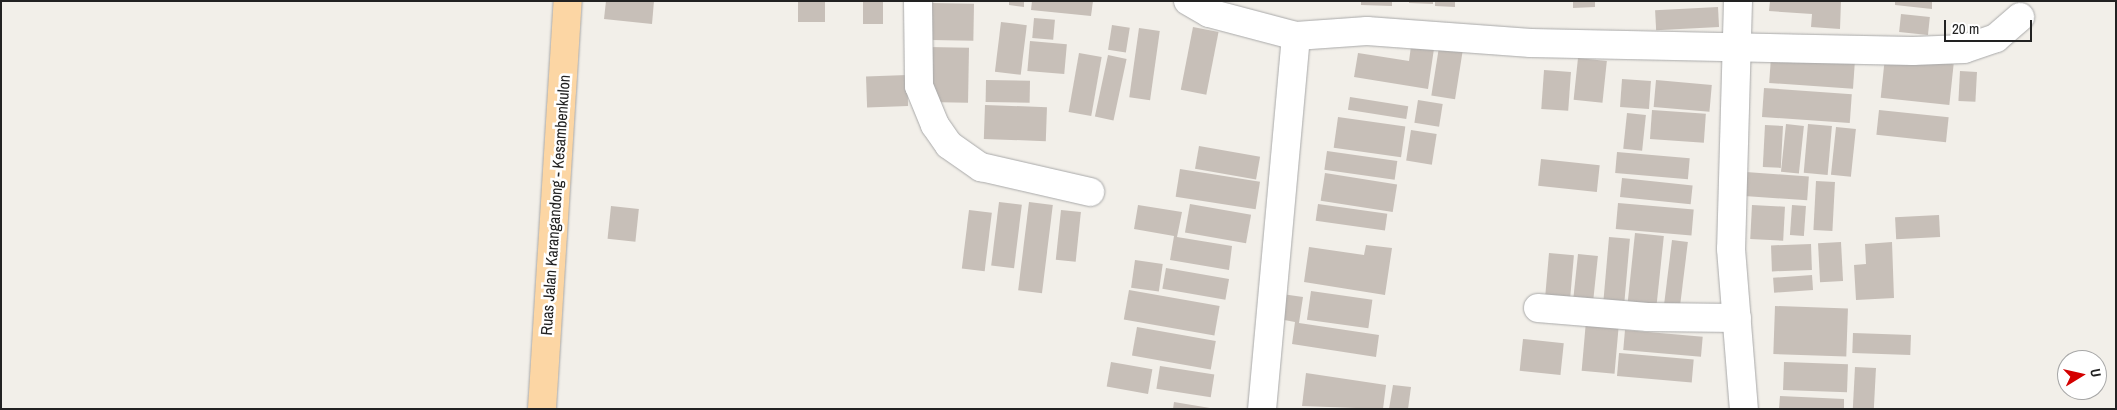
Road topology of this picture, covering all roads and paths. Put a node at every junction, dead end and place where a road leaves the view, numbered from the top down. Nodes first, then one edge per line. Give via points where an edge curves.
1 (568, 1) edge
2 (918, 1) edge
3 (1188, 1) edge
4 (1738, 1) edge
5 (2020, 17) dead end
6 (1296, 36) junction
7 (1738, 45) junction
8 (1090, 192) dead end
9 (1538, 308) dead end
10 (1737, 318) junction
11 (542, 409) edge
12 (1262, 409) edge
13 (1744, 409) edge

1 - 11 main road, Ruas Jalan Karangandong - Kesambenkulon
2 - 8 street via 919,86 935,125 949,145 981,167
3 - 6 street via 1218,15
4 - 7 street
5 - 7 street via 1996,38 1964,49
6 - 7 street via 1367,31 1531,43
6 - 12 street
7 - 10 street via 1732,249
9 - 10 street
10 - 13 street

